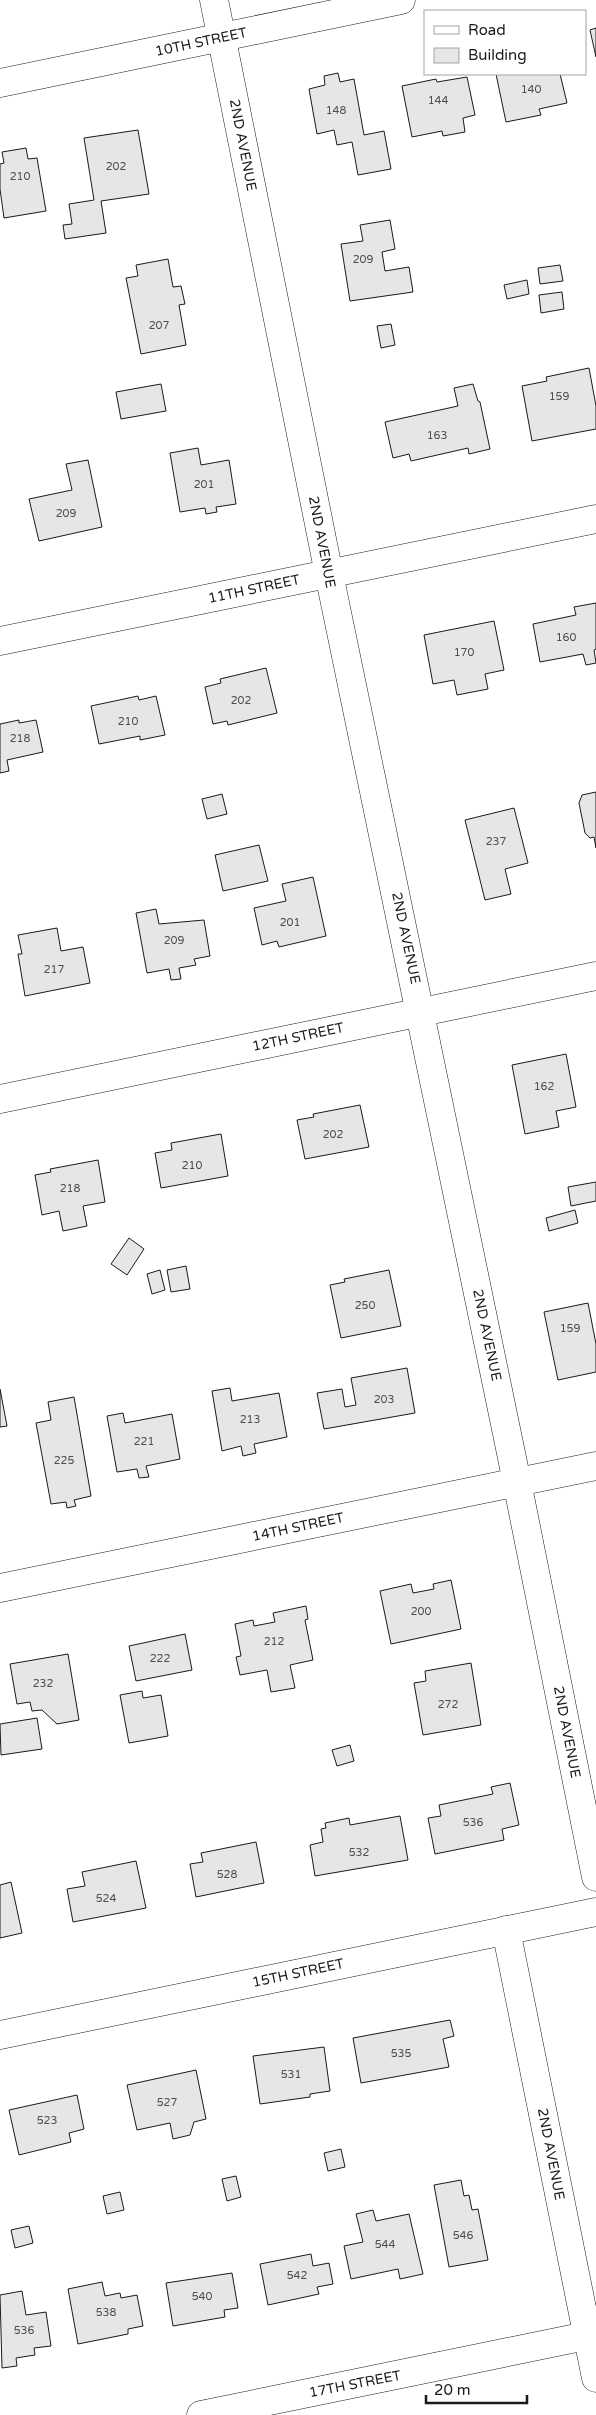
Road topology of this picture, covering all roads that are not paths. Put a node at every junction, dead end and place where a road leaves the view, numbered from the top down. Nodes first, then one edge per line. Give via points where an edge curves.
1 (214, 0) edge
2 (401, 0) edge
3 (222, 38) junction
4 (0, 83) edge
5 (596, 519) edge
6 (329, 574) junction
7 (0, 641) edge
8 (596, 976) edge
9 (421, 1011) junction
10 (0, 1099) edge
11 (596, 1466) edge
12 (517, 1482) junction
13 (0, 1588) edge
14 (596, 1877) edge
15 (596, 1912) edge
16 (506, 1930) junction
17 (0, 2035) edge
18 (592, 2335) edge
19 (596, 2378) edge
20 (201, 2415) edge

1 - 3 street, 2ND AVENUE
2 - 3 street, 10TH STREET
3 - 4 street, 10TH STREET
3 - 6 street, 2ND AVENUE
5 - 6 street, 11TH STREET
6 - 7 street, 11TH STREET
6 - 9 street, 2ND AVENUE
8 - 9 street, 12TH STREET
9 - 10 street, 12TH STREET
9 - 12 street, 2ND AVENUE
11 - 12 street, 14TH STREET
12 - 13 street, 14TH STREET
12 - 14 street, 2ND AVENUE
15 - 16 street, 15TH STREET
16 - 17 street, 15TH STREET
16 - 18 street, 2ND AVENUE
18 - 19 street, 2ND AVENUE
18 - 20 street, 17TH STREET

